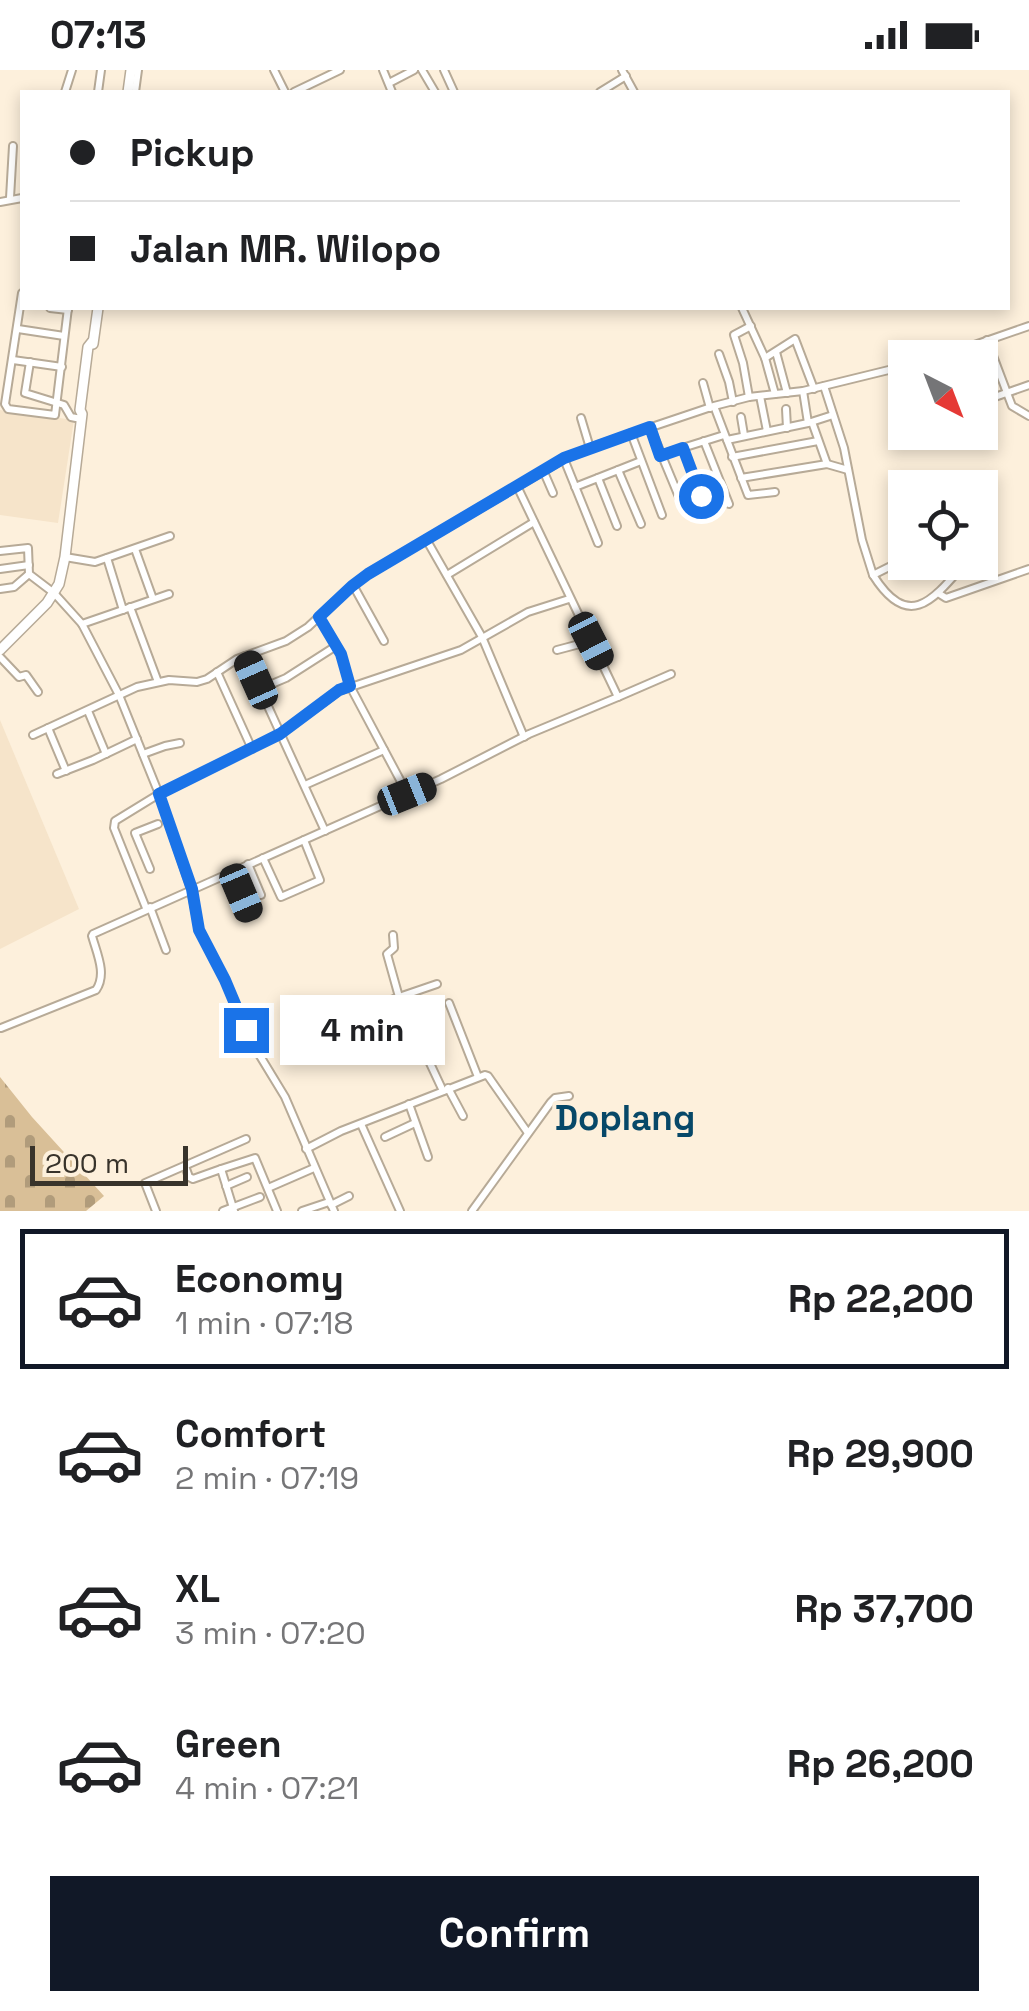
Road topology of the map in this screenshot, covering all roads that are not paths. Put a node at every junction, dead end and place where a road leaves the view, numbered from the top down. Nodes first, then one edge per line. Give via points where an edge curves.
1 (340, 70) edge
2 (383, 70) edge
3 (414, 70) edge
4 (624, 73) edge
5 (388, 84) junction
6 (298, 90) edge
7 (391, 90) edge
8 (603, 90) edge
9 (13, 146) dead end
10 (10, 198) junction
11 (20, 198) edge
12 (0, 202) edge
13 (21, 310) edge
14 (68, 310) edge
15 (98, 310) edge
16 (743, 310) edge
17 (750, 326) junction
18 (1029, 326) edge
19 (18, 329) junction
20 (64, 336) junction
21 (987, 340) edge
22 (776, 351) junction
23 (719, 354) dead end
24 (765, 358) junction
25 (14, 360) junction
26 (30, 362) junction
27 (62, 366) junction
28 (998, 368) edge
29 (888, 370) edge
30 (703, 383) dead end
31 (1029, 385) edge
32 (824, 386) junction
33 (814, 389) junction
34 (803, 392) junction
35 (787, 393) junction
36 (775, 394) junction
37 (1008, 394) junction
38 (760, 396) junction
39 (998, 396) edge
40 (750, 397) junction
41 (733, 402) junction
42 (57, 403) junction
43 (712, 407) junction
44 (786, 409) dead end
45 (832, 414) junction
46 (1029, 416) edge
47 (82, 417) junction
48 (741, 417) dead end
49 (581, 418) dead end
50 (810, 423) junction
51 (650, 427) junction
52 (787, 428) junction
53 (767, 431) junction
54 (631, 433) junction
55 (744, 436) junction
56 (726, 438) junction
57 (704, 441) junction
58 (818, 441) junction
59 (78, 444) junction
60 (590, 448) junction
61 (683, 448) junction
62 (660, 456) junction
63 (732, 457) junction
64 (564, 458) junction
65 (640, 461) junction
66 (827, 464) junction
67 (543, 470) junction
68 (618, 470) junction
69 (850, 470) junction
70 (598, 478) junction
71 (741, 478) junction
72 (517, 486) junction
73 (575, 487) junction
74 (553, 492) dead end
75 (775, 492) dead end
76 (701, 496) dead end
77 (682, 504) dead end
78 (729, 504) dead end
79 (662, 514) dead end
80 (534, 522) junction
81 (641, 524) dead end
82 (617, 526) dead end
83 (170, 536) dead end
84 (426, 539) junction
85 (598, 543) dead end
86 (135, 549) junction
87 (0, 551) edge
88 (65, 557) junction
89 (108, 558) junction
90 (888, 568) edge
91 (0, 569) edge
92 (29, 569) junction
93 (1029, 569) edge
94 (447, 575) junction
95 (873, 575) junction
96 (950, 580) edge
97 (352, 586) junction
98 (54, 587) junction
99 (0, 589) edge
100 (938, 593) junction
101 (169, 594) dead end
102 (153, 599) junction
103 (570, 599) junction
104 (127, 608) junction
105 (319, 617) junction
106 (82, 624) junction
107 (482, 637) junction
108 (384, 640) dead end
109 (591, 641) junction
110 (336, 646) junction
111 (0, 650) edge
112 (557, 650) dead end
113 (245, 656) junction
114 (218, 672) junction
115 (671, 674) dead end
116 (158, 682) junction
117 (350, 686) junction
118 (260, 689) junction
119 (38, 692) dead end
120 (119, 695) junction
121 (618, 697) junction
122 (88, 710) junction
123 (48, 728) junction
124 (280, 734) junction
125 (32, 736) dead end
126 (524, 736) junction
127 (137, 739) junction
128 (180, 743) dead end
129 (252, 750) junction
130 (384, 750) junction
131 (106, 754) junction
132 (143, 754) junction
133 (66, 771) junction
134 (57, 774) dead end
135 (306, 785) junction
136 (159, 794) junction
137 (407, 794) junction
138 (158, 824) dead end
139 (326, 830) junction
140 (135, 833) junction
141 (118, 840) junction
142 (304, 840) junction
143 (263, 858) junction
144 (248, 864) junction
145 (150, 869) dead end
146 (232, 872) junction
147 (192, 889) junction
148 (260, 895) dead end
149 (148, 908) junction
150 (250, 915) dead end
151 (393, 935) dead end
152 (166, 950) dead end
153 (437, 984) dead end
154 (399, 997) junction
155 (449, 1002) dead end
156 (355, 1015) dead end
157 (1, 1028) edge
158 (478, 1077) junction
159 (446, 1089) junction
160 (568, 1096) dead end
161 (410, 1104) junction
162 (463, 1116) dead end
163 (415, 1123) junction
164 (361, 1124) junction
165 (528, 1133) junction
166 (385, 1136) dead end
167 (246, 1139) dead end
168 (306, 1148) junction
169 (428, 1158) dead end
170 (185, 1166) junction
171 (314, 1168) junction
172 (221, 1170) junction
173 (247, 1177) dead end
174 (226, 1186) junction
175 (268, 1188) junction
176 (349, 1196) dead end
177 (260, 1198) dead end
178 (331, 1206) edge
179 (233, 1209) edge
180 (156, 1211) edge
181 (223, 1211) edge
182 (278, 1211) edge
183 (302, 1211) edge
184 (400, 1211) edge
185 (472, 1211) edge

1 - 6 street
2 - 5 street
3 - 5 street
4 - 8 street
5 - 7 street
9 - 10 street
10 - 11 street
10 - 12 street
13 - 19 street
14 - 20 street
15 - 47 main road
16 - 17 street
17 - 24 street
17 - 40 street via 734,335
18 - 21 street
19 - 20 street
19 - 25 street
20 - 27 street
22 - 24 street
22 - 33 street via 795,339
22 - 35 street
23 - 41 street
24 - 36 street
25 - 26 street
25 - 42 street via 6,408 52,416
26 - 27 street
26 - 42 street via 24,393
27 - 42 street
28 - 37 street
29 - 32 street
30 - 43 street
31 - 37 street
32 - 33 street
32 - 45 street
33 - 34 street
34 - 35 street
34 - 50 street
35 - 36 street
36 - 38 street
37 - 39 street
37 - 46 street via 1013,408
38 - 40 street
38 - 53 street
40 - 41 street
41 - 43 street
42 - 47 street
43 - 51 street
43 - 56 street
44 - 52 street
45 - 50 street
45 - 69 street
47 - 59 main road
48 - 55 street
49 - 60 street
50 - 52 street
50 - 58 street
51 - 54 street
51 - 62 street
52 - 53 street
53 - 55 street
54 - 60 street
54 - 65 street
55 - 56 street
56 - 57 street
56 - 63 street
57 - 61 street
57 - 78 street
58 - 63 street
58 - 66 street
59 - 88 main road
59 - 98 main road
60 - 64 street
61 - 62 street
61 - 76 street
62 - 77 street
63 - 71 street
64 - 67 street
64 - 73 street
65 - 68 street
65 - 79 street
66 - 69 street
66 - 71 street
67 - 72 street
67 - 74 street
68 - 70 street
68 - 81 street
69 - 95 street
70 - 73 street
70 - 82 street
71 - 75 street via 749,496
72 - 80 street
72 - 84 street
73 - 85 street
80 - 94 street
80 - 103 street
83 - 86 street
84 - 94 street
84 - 97 street
86 - 89 street
86 - 102 street
87 - 92 street via 27,548
88 - 89 street
88 - 98 main road
89 - 104 street
90 - 95 street
91 - 92 street
92 - 98 street
92 - 99 street via 16,586
93 - 100 street via 946,598
94 - 107 street
95 - 100 street via 898,603 923,605
96 - 100 street
97 - 105 street
97 - 108 street
98 - 106 street
98 - 111 main road
101 - 102 street
102 - 104 street
103 - 107 street
103 - 109 street
104 - 106 street
104 - 116 street
105 - 110 street
105 - 113 street via 286,642
106 - 120 street
107 - 117 street
107 - 126 street
109 - 112 street
109 - 121 street
110 - 117 street
110 - 118 street
111 - 119 street
113 - 114 street
113 - 118 street
114 - 116 street via 196,682
114 - 129 street
115 - 121 street
116 - 120 street
117 - 124 street
117 - 130 street
118 - 124 street
120 - 122 street
120 - 127 street
121 - 126 street
122 - 123 street
122 - 131 street
123 - 125 street
123 - 133 street
124 - 129 street
124 - 135 street
126 - 137 street
127 - 131 street
127 - 132 street
128 - 132 street
129 - 136 street
130 - 135 street
130 - 137 street
131 - 133 street
132 - 136 street
133 - 134 street
135 - 139 street
136 - 141 street via 115,821
136 - 147 street
137 - 139 street
138 - 140 street
139 - 142 street
140 - 141 street
140 - 145 street
141 - 149 street
142 - 143 street
142 - 143 street via 320,880 281,897
143 - 144 street
144 - 146 street
144 - 148 street
146 - 147 street
146 - 150 street
147 - 149 street
147 - 168 street via 199,930
149 - 152 street
149 - 157 street via 92,934 102,973 96,990
151 - 154 street via 387,954
153 - 154 street
154 - 156 street
154 - 159 street
155 - 158 street
158 - 159 street
158 - 165 street via 488,1076
159 - 161 street
159 - 162 street
160 - 165 street via 553,1099
161 - 163 street
161 - 164 street
163 - 166 street
163 - 169 street
164 - 168 street
164 - 184 street
165 - 185 street
167 - 170 street
168 - 171 street
170 - 172 street via 193,1179
170 - 180 street via 145,1183
171 - 175 street
171 - 178 street
172 - 174 street
172 - 175 street via 255,1158
173 - 174 street
174 - 179 street
175 - 182 street
176 - 178 street
177 - 179 street
178 - 183 street
179 - 181 street

